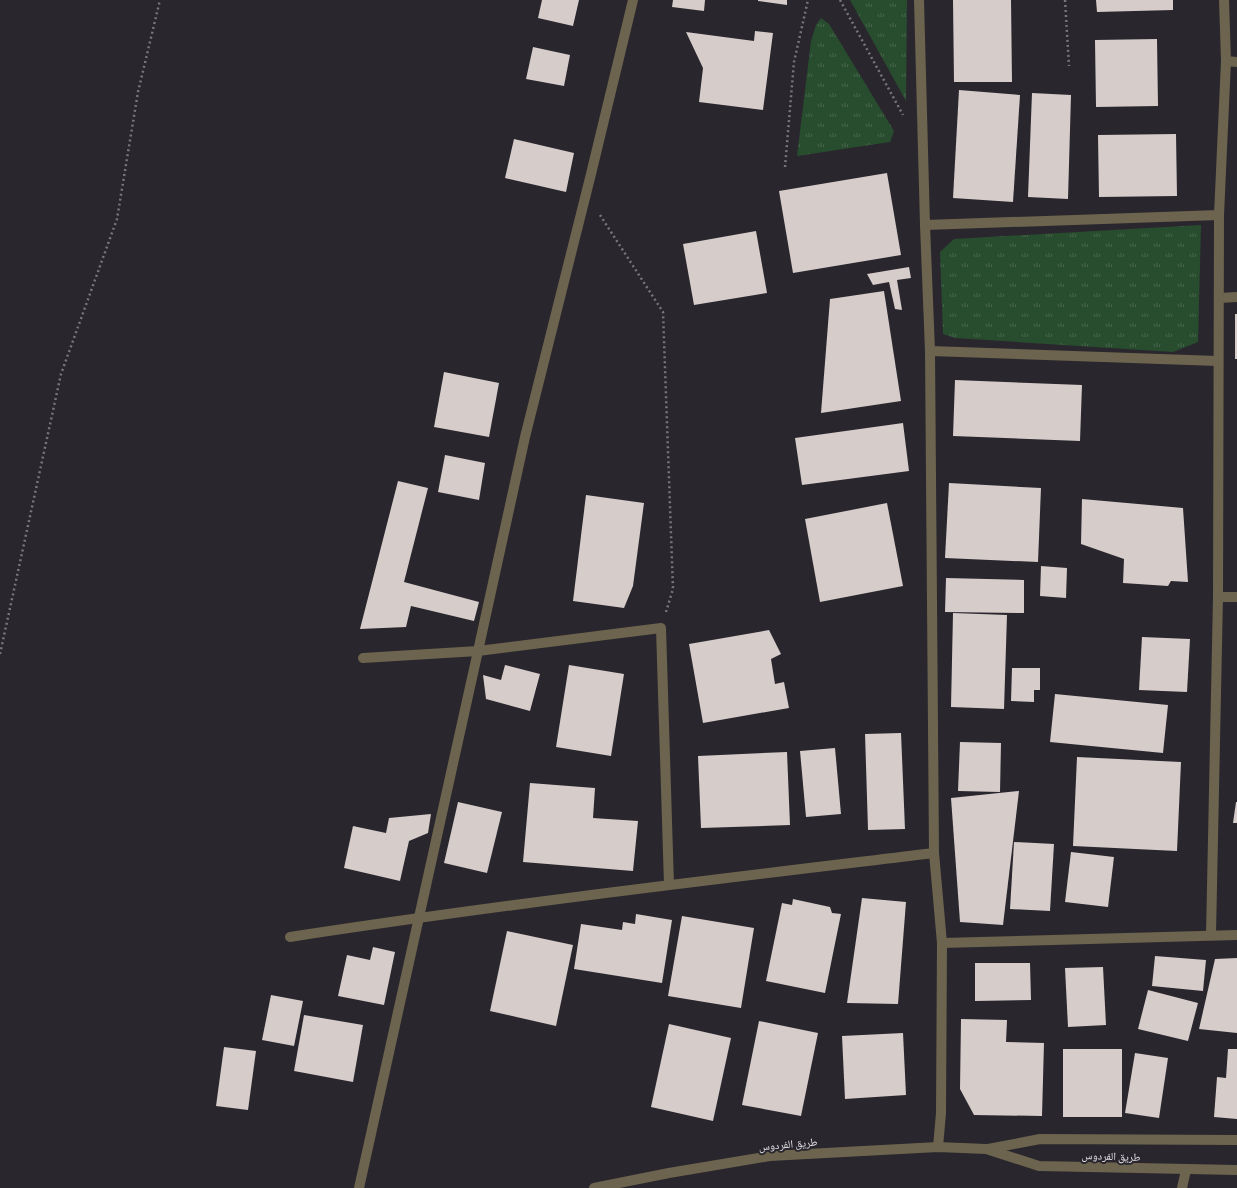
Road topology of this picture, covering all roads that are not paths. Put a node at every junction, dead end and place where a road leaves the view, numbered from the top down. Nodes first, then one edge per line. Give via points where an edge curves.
1 (633, 0) edge
2 (919, 0) edge
3 (1224, 0) edge
4 (1226, 62) junction
5 (1237, 62) edge
6 (1219, 215) junction
7 (925, 226) junction
8 (1237, 297) edge
9 (1219, 298) junction
10 (930, 351) junction
11 (1218, 361) junction
12 (1218, 597) junction
13 (1237, 597) edge
14 (478, 651) junction
15 (363, 658) dead end
16 (934, 853) junction
17 (669, 885) junction
18 (419, 917) junction
19 (1211, 935) junction
20 (1237, 935) edge
21 (290, 937) dead end
22 (942, 943) junction
23 (1237, 1140) edge
24 (938, 1147) junction
25 (986, 1150) junction
26 (1186, 1170) junction
27 (1237, 1170) edge
28 (359, 1188) edge
29 (594, 1188) edge
30 (1182, 1188) edge

1 - 14 street via 525,437
2 - 7 street
3 - 4 street
4 - 5 street
4 - 6 street
6 - 7 street
6 - 9 street
7 - 10 street
8 - 9 street
9 - 11 street
10 - 11 street
10 - 16 street
11 - 12 street
12 - 13 street
12 - 19 street
14 - 15 street
14 - 17 street via 661,628
14 - 18 street
16 - 17 street
16 - 22 street
17 - 18 street
18 - 21 street
18 - 28 street
19 - 20 street
19 - 22 street
22 - 24 street via 941,1113
23 - 25 street, طريق الفردوس via 1040,1139
24 - 25 street, طريق الفردوس
24 - 29 street, طريق الفردوس via 770,1156
25 - 26 street, طريق الفردوس via 1039,1166
26 - 27 street, طريق الفردوس
26 - 30 street

